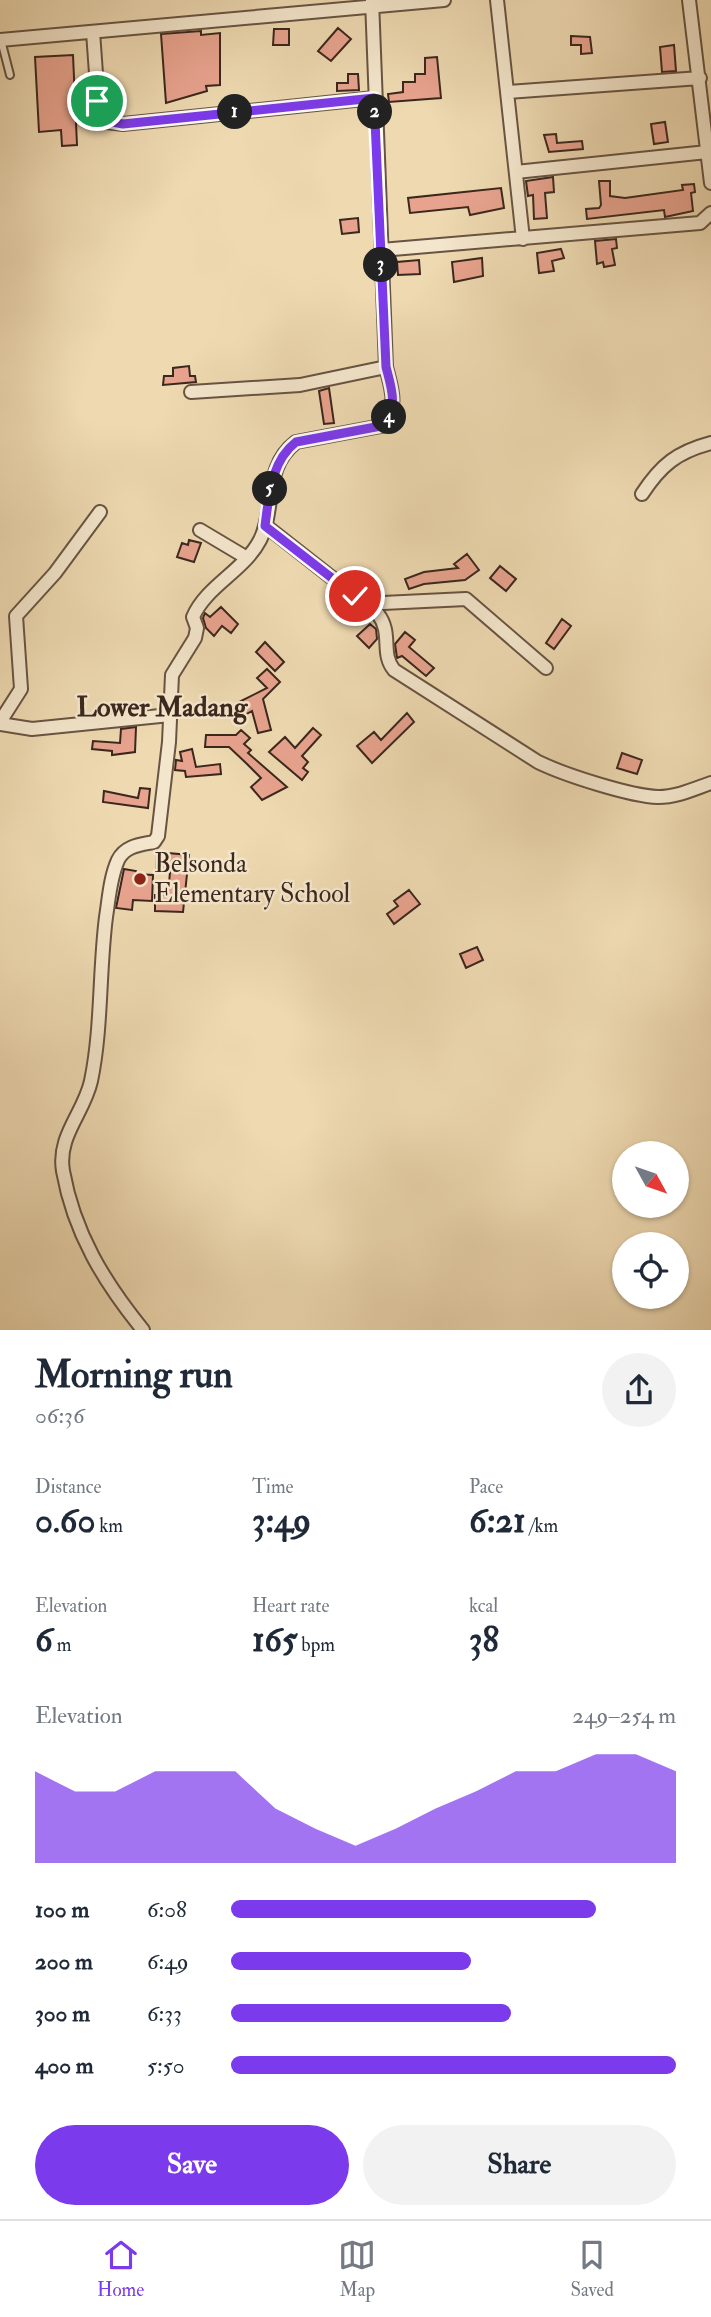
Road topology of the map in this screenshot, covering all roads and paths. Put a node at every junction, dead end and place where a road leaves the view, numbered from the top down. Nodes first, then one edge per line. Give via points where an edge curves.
1 (444, 0) edge
2 (497, 0) edge
3 (689, 0) edge
4 (372, 3) edge
5 (93, 32) junction
6 (1, 40) edge
7 (10, 75) dead end
8 (700, 78) junction
9 (507, 92) junction
10 (374, 98) junction
11 (706, 152) junction
12 (516, 172) junction
13 (711, 183) edge
14 (711, 213) edge
15 (523, 239) junction
16 (381, 250) junction
17 (386, 367) junction
18 (191, 392) dead end
19 (711, 443) edge
20 (642, 494) dead end
21 (100, 512) dead end
22 (265, 526) junction
23 (200, 530) dead end
24 (247, 558) junction
25 (355, 596) junction
26 (545, 668) dead end
27 (170, 715) junction
28 (0, 723) edge
29 (711, 783) edge
30 (143, 1330) edge

1 - 4 street
2 - 9 street
3 - 8 street
4 - 5 street
4 - 10 street
5 - 6 street
5 - 10 street via 99,115 107,122
6 - 7 lane
8 - 9 street
8 - 11 street
9 - 12 street
10 - 16 street
11 - 12 street
11 - 13 street
12 - 15 street
14 - 15 street via 700,223
15 - 16 street
16 - 17 street
17 - 18 street via 300,385
17 - 22 street via 394,400 387,420 367,431 290,446 269,490
19 - 20 street via 672,458 659,468
21 - 28 street via 16,617 21,689
22 - 24 street
22 - 25 street
23 - 24 street
24 - 27 street via 199,604 193,617 195,638 172,675
25 - 26 street via 383,603 466,599
25 - 29 street via 386,625 387,653 394,670 538,762 563,774 656,797
27 - 28 street via 32,729
27 - 30 street via 158,836 154,842 123,852 111,881 95,1060 62,1153 81,1237 95,1265

